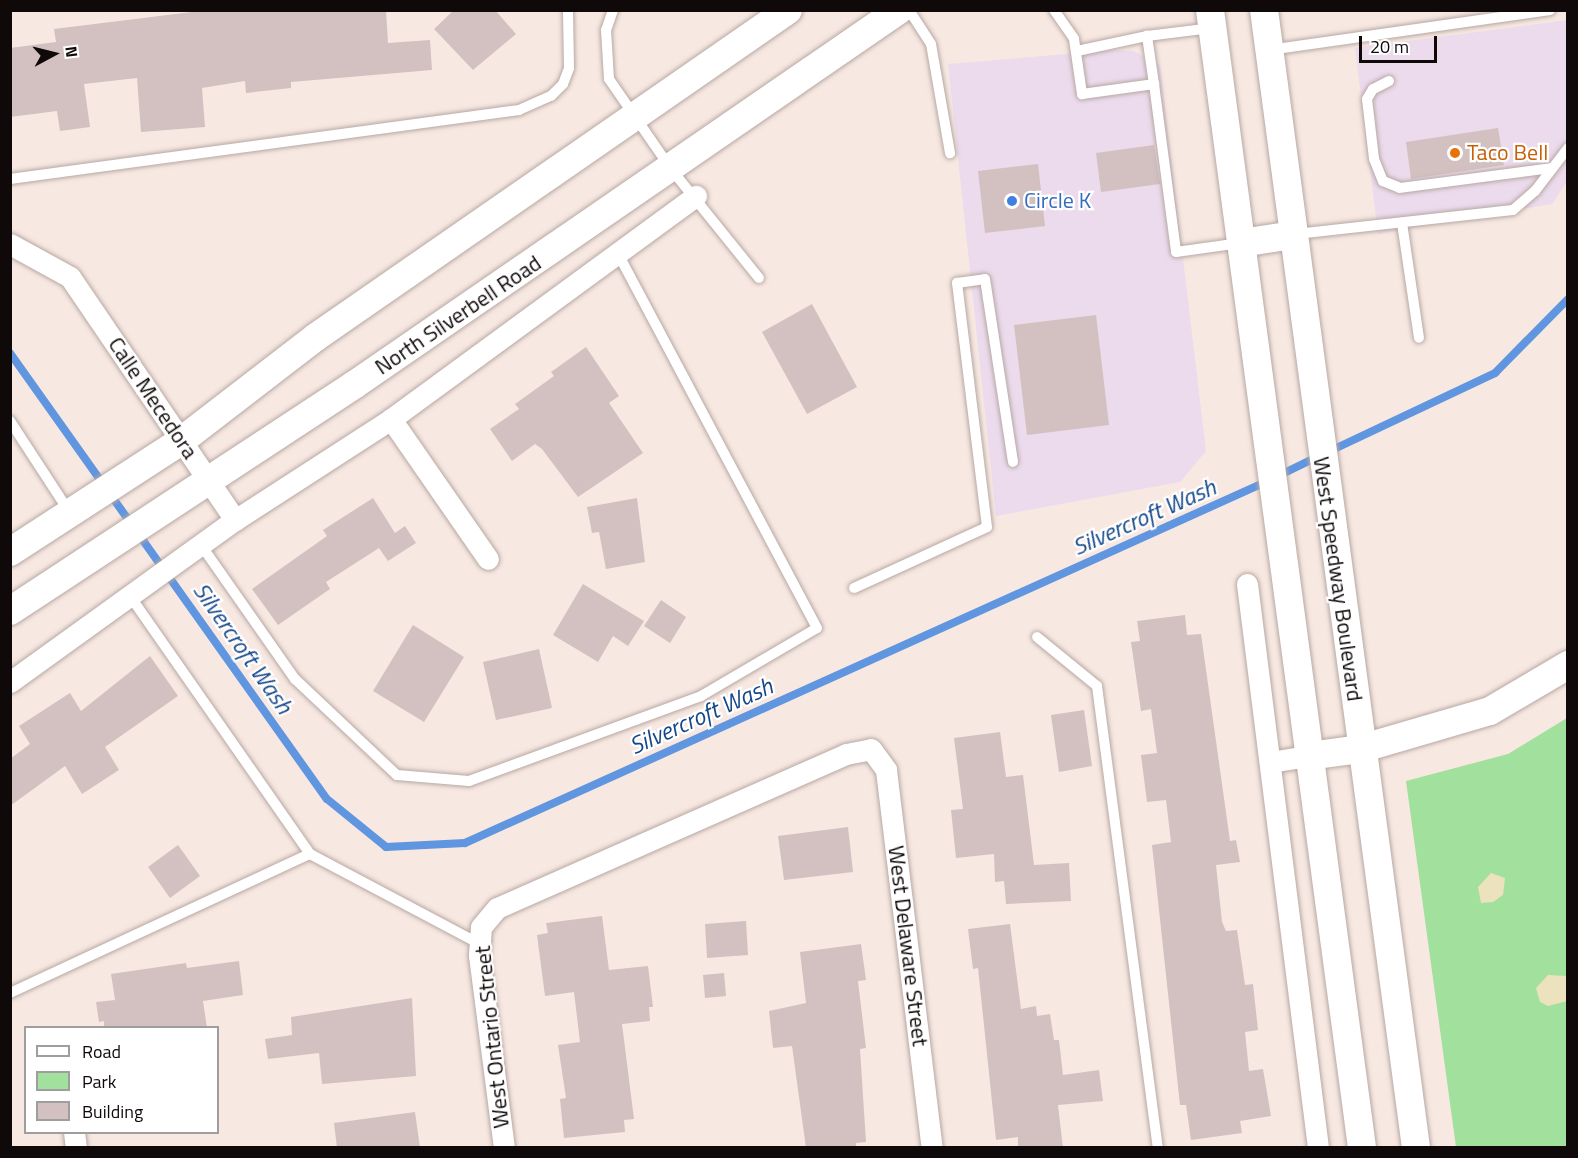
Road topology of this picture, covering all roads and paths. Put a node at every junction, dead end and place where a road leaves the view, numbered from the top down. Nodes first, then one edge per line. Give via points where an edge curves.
1 (568, 10) edge
2 (613, 10) edge
3 (788, 10) edge
4 (899, 10) edge
5 (909, 10) edge
6 (1054, 10) edge
7 (1264, 10) edge
8 (1550, 10) edge
9 (1211, 19) edge
10 (1147, 36) junction
11 (1269, 50) junction
12 (1077, 51) junction
13 (1389, 81) dead end
14 (1154, 84) junction
15 (635, 117) junction
16 (1568, 148) edge
17 (950, 153) dead end
18 (1552, 168) junction
19 (671, 169) junction
20 (10, 179) edge
21 (696, 196) junction
22 (1402, 223) junction
23 (1293, 234) junction
24 (1241, 243) junction
25 (10, 244) edge
26 (618, 254) junction
27 (759, 278) dead end
28 (1419, 338) dead end
29 (391, 419) junction
30 (10, 421) edge
31 (182, 441) junction
32 (1013, 462) dead end
33 (209, 480) junction
34 (75, 511) junction
35 (235, 520) junction
36 (194, 549) junction
37 (10, 552) edge
38 (488, 559) dead end
39 (1247, 584) dead end
40 (854, 588) dead end
41 (133, 594) junction
42 (10, 611) edge
43 (1037, 637) dead end
44 (1568, 665) edge
45 (10, 682) edge
46 (1360, 749) junction
47 (1308, 756) junction
48 (1270, 762) junction
49 (310, 854) junction
50 (481, 936) junction
51 (10, 993) edge
52 (504, 1148) edge
53 (932, 1148) edge
54 (1158, 1148) edge
55 (1318, 1148) edge
56 (1362, 1148) edge
57 (1416, 1148) edge

1 - 20 lane via 569,68 562,84 550,96 519,110
2 - 15 lane via 606,30 609,79
3 - 15 main road
4 - 19 main road, North Silverbell Road
5 - 17 lane via 931,44
6 - 12 lane via 1074,39
7 - 11 main road, West Speedway Boulevard
8 - 11 lane
9 - 10 lane
9 - 24 main road
10 - 12 lane
10 - 14 lane
11 - 23 main road, West Speedway Boulevard
12 - 14 lane via 1082,94
13 - 18 lane via 1373,89 1368,99 1374,159 1383,180 1400,188
14 - 24 lane via 1176,252
15 - 19 lane
15 - 31 main road via 316,337
16 - 18 lane
18 - 22 lane via 1513,210
19 - 21 lane
19 - 33 main road, North Silverbell Road
21 - 26 street, North Silverbell Road
21 - 27 lane
22 - 23 lane
22 - 28 lane
23 - 24 main road
23 - 46 main road, West Speedway Boulevard
24 - 47 main road
25 - 31 street, Calle Mecedora via 70,277
26 - 29 street, North Silverbell Road
26 - 36 lane via 817,628 701,696 469,781 397,775 295,678
29 - 35 street, North Silverbell Road
29 - 38 street
30 - 34 lane
31 - 33 street, Calle Mecedora
31 - 34 main road
32 - 40 lane via 985,279 957,283 987,527
33 - 35 street, Calle Mecedora
33 - 42 main road, North Silverbell Road
34 - 37 main road
35 - 36 street, North Silverbell Road
36 - 41 street, North Silverbell Road
39 - 48 street
41 - 45 street, North Silverbell Road
41 - 49 lane
43 - 54 lane via 1097,686
44 - 46 main road via 1490,711
46 - 47 main road
46 - 57 main road, West Speedway Boulevard
47 - 48 street
47 - 56 main road
48 - 55 street
49 - 50 lane
49 - 51 lane
50 - 52 street, West Ontario Street
50 - 53 street, West Delaware Street via 497,908 846,754 871,749 886,770

